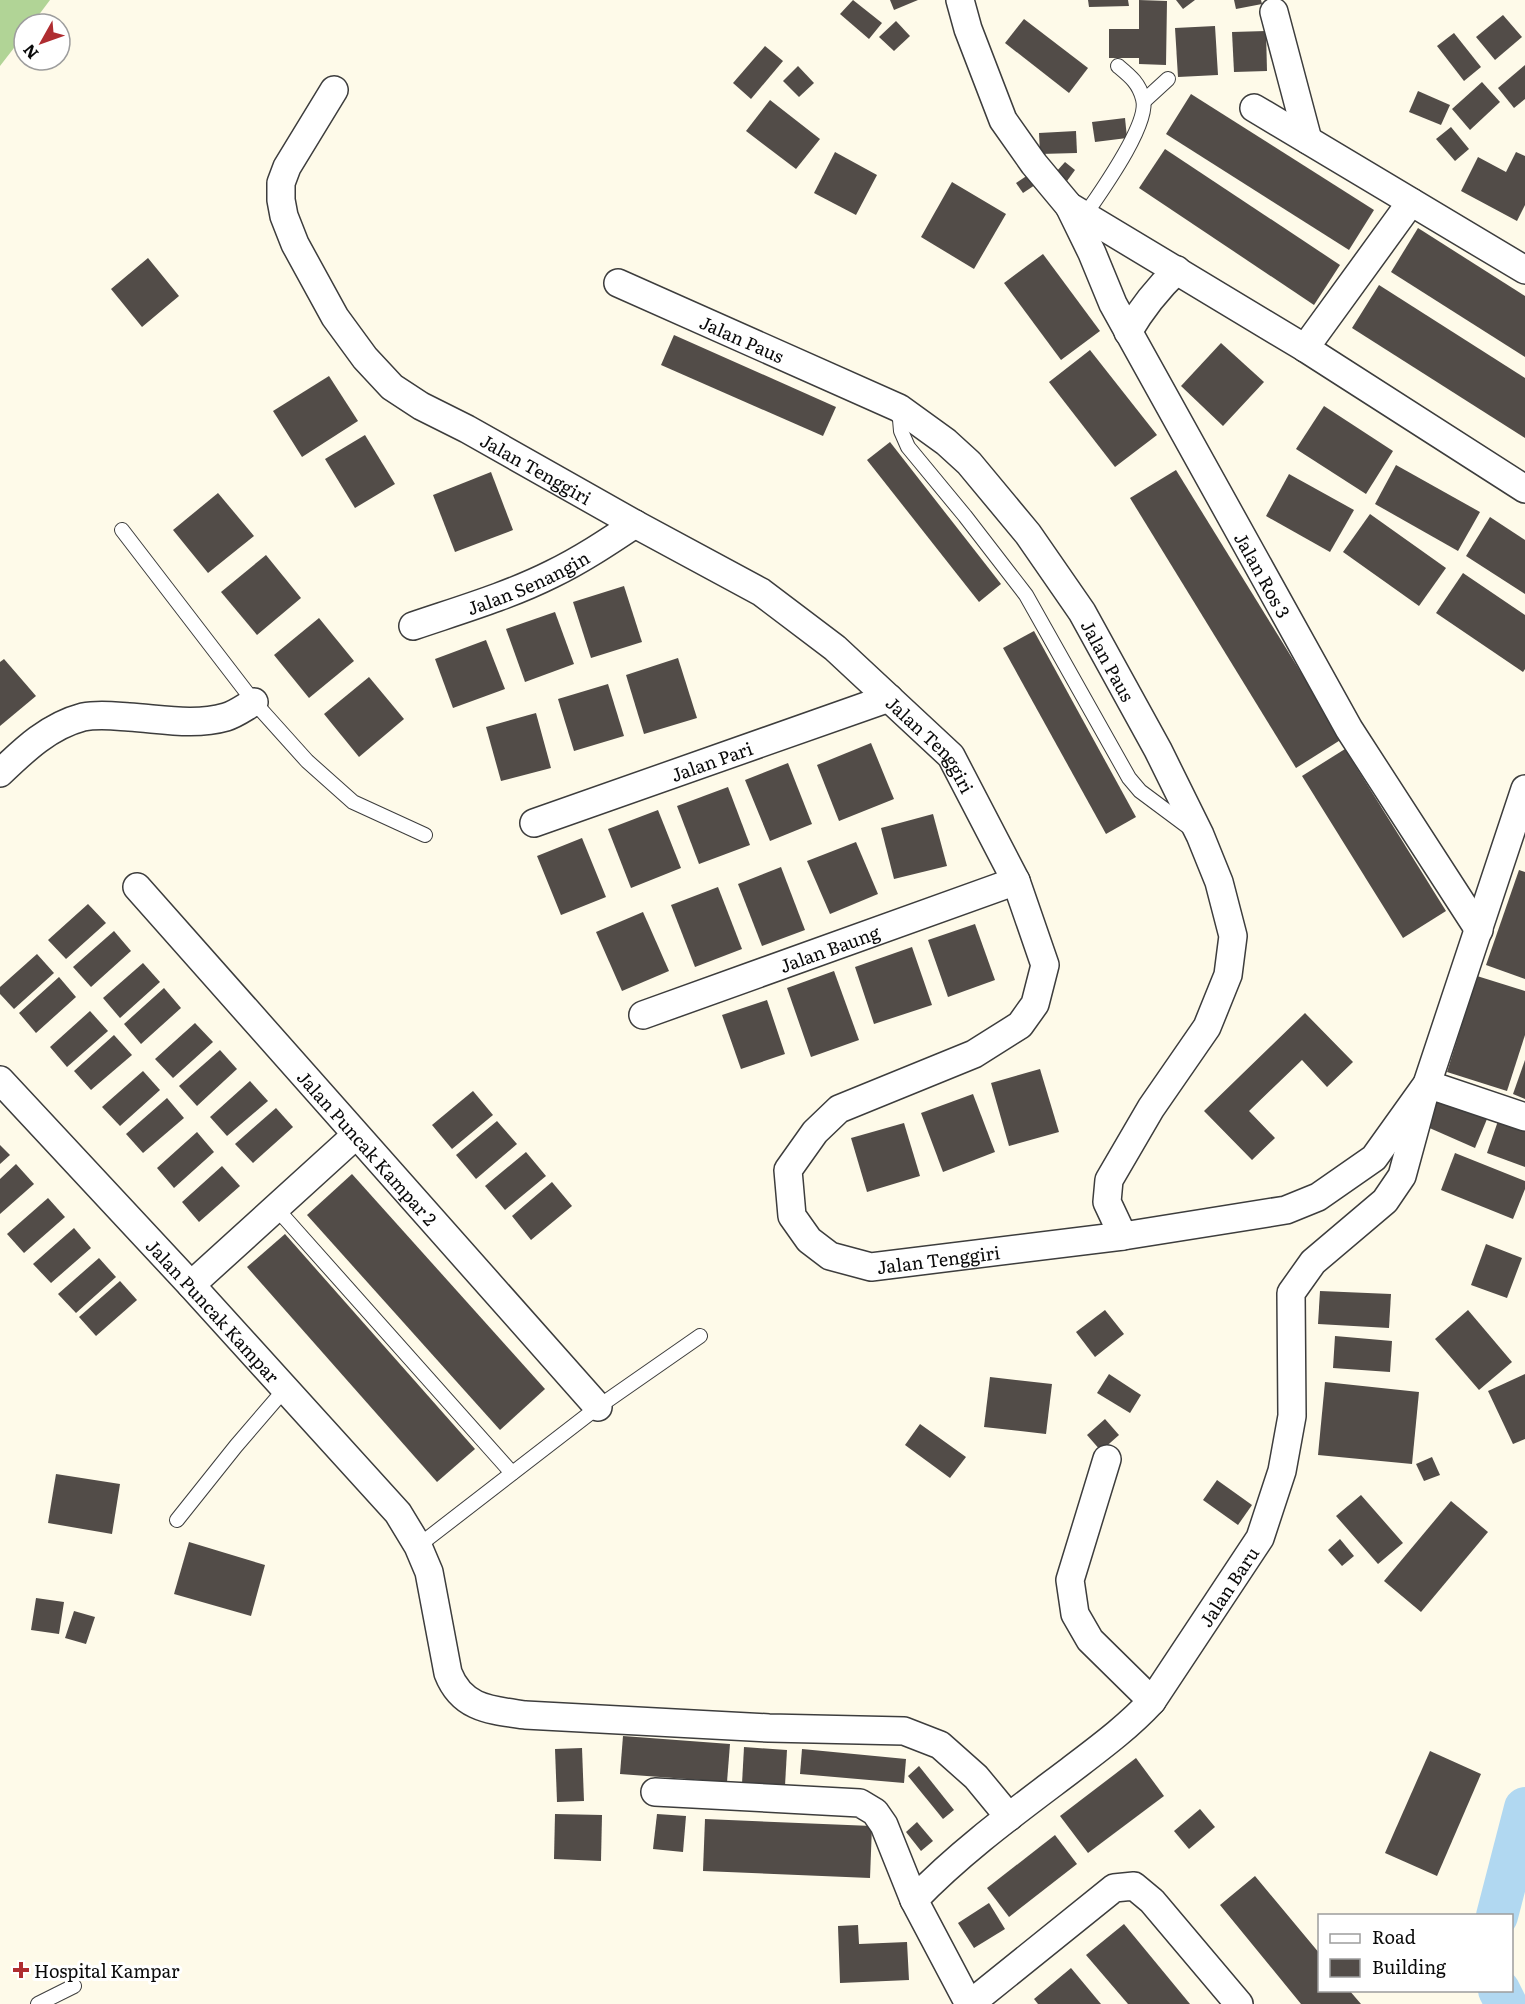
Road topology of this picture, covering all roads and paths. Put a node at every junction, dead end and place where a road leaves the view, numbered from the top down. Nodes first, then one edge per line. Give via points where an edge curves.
1 (960, 0) edge
2 (1274, 12) dead end
3 (1118, 66) dead end
4 (1168, 79) dead end
5 (334, 90) dead end
6 (1144, 101) junction
7 (1254, 108) dead end
8 (1308, 140) junction
9 (1411, 202) junction
10 (1077, 210) junction
11 (1176, 270) junction
12 (1525, 270) edge
13 (618, 283) dead end
14 (1128, 332) junction
15 (1305, 348) junction
16 (899, 408) junction
17 (1525, 489) edge
18 (635, 524) junction
19 (122, 530) dead end
20 (413, 626) dead end
21 (889, 698) junction
22 (254, 702) junction
23 (0, 773) edge
24 (1525, 789) edge
25 (534, 823) dead end
26 (425, 835) dead end
27 (1200, 835) junction
28 (1016, 881) junction
29 (137, 887) dead end
30 (1479, 930) junction
31 (644, 1015) dead end
32 (0, 1080) edge
33 (1427, 1084) junction
34 (1525, 1117) edge
35 (356, 1135) junction
36 (276, 1208) junction
37 (1123, 1236) junction
38 (191, 1285) junction
39 (700, 1336) dead end
40 (285, 1389) junction
41 (598, 1407) junction
42 (1107, 1459) dead end
43 (512, 1473) junction
44 (177, 1520) dead end
45 (418, 1546) junction
46 (1152, 1701) junction
47 (656, 1792) dead end
48 (1009, 1817) junction
49 (914, 1900) junction
50 (74, 1986) dead end
51 (38, 2004) edge
52 (970, 2004) edge
53 (1239, 2004) edge

1 - 10 street via 1003,120 1034,164
2 - 8 street
3 - 6 lane via 1135,80
4 - 6 lane
5 - 18 street, Jalan Tenggiri via 286,167 281,200 295,244 335,317 365,358 393,387
6 - 10 lane via 1139,124 1119,166
7 - 8 street
8 - 9 street
9 - 12 street
9 - 15 street
10 - 11 street
10 - 14 street, Jalan Ros 3 via 1113,304
11 - 14 street via 1153,294
11 - 15 street
13 - 16 street, Jalan Paus
14 - 30 street, Jalan Ros 3 via 1349,729
15 - 17 street
16 - 27 street, Jalan Paus via 969,463 1028,534 1082,612
16 - 27 lane via 901,431 908,447 1026,595 1129,778 1140,791
18 - 20 street, Jalan Senangin via 551,575
18 - 21 street, Jalan Tenggiri via 761,592 835,648
19 - 22 lane
21 - 25 street, Jalan Pari
21 - 28 street, Jalan Tenggiri via 951,756
22 - 23 street via 209,720 85,717 36,739
22 - 26 lane via 307,760 353,802
24 - 30 street
27 - 37 street, Jalan Paus via 1219,882 1233,936 1228,975 1207,1027 1151,1108 1109,1180 1107,1202
28 - 31 street, Jalan Baung
28 - 37 street, Jalan Tenggiri via 1045,965 1035,1004 1020,1025 974,1054 839,1109 815,1132 788,1170 792,1216 809,1240 830,1256 871,1267
29 - 35 street, Jalan Puncak Kampar 2
30 - 33 street
32 - 38 street, Jalan Puncak Kampar
33 - 34 street
33 - 37 street, Jalan Tenggiri via 1374,1158 1318,1197 1286,1210
33 - 46 street, Jalan Baru via 1402,1176 1385,1201 1313,1262 1291,1293 1292,1416 1282,1471 1260,1538
35 - 36 street
35 - 41 street, Jalan Puncak Kampar 2
36 - 38 street
36 - 43 lane
38 - 40 street, Jalan Puncak Kampar
39 - 41 lane
40 - 44 lane
40 - 45 street, Jalan Puncak Kampar via 398,1514
41 - 43 lane
42 - 46 street via 1070,1580 1075,1614 1090,1640
43 - 45 lane
45 - 48 street, Jalan Puncak Kampar via 429,1572 448,1673 454,1688 470,1702 492,1711 525,1715 904,1731 940,1746 976,1777
46 - 48 street, Jalan Baru via 1130,1725
47 - 49 street via 860,1803 875,1812 884,1825
48 - 49 street, Jalan Baru
49 - 52 street
50 - 51 lane
52 - 53 street via 1114,1888 1134,1886 1152,1901

